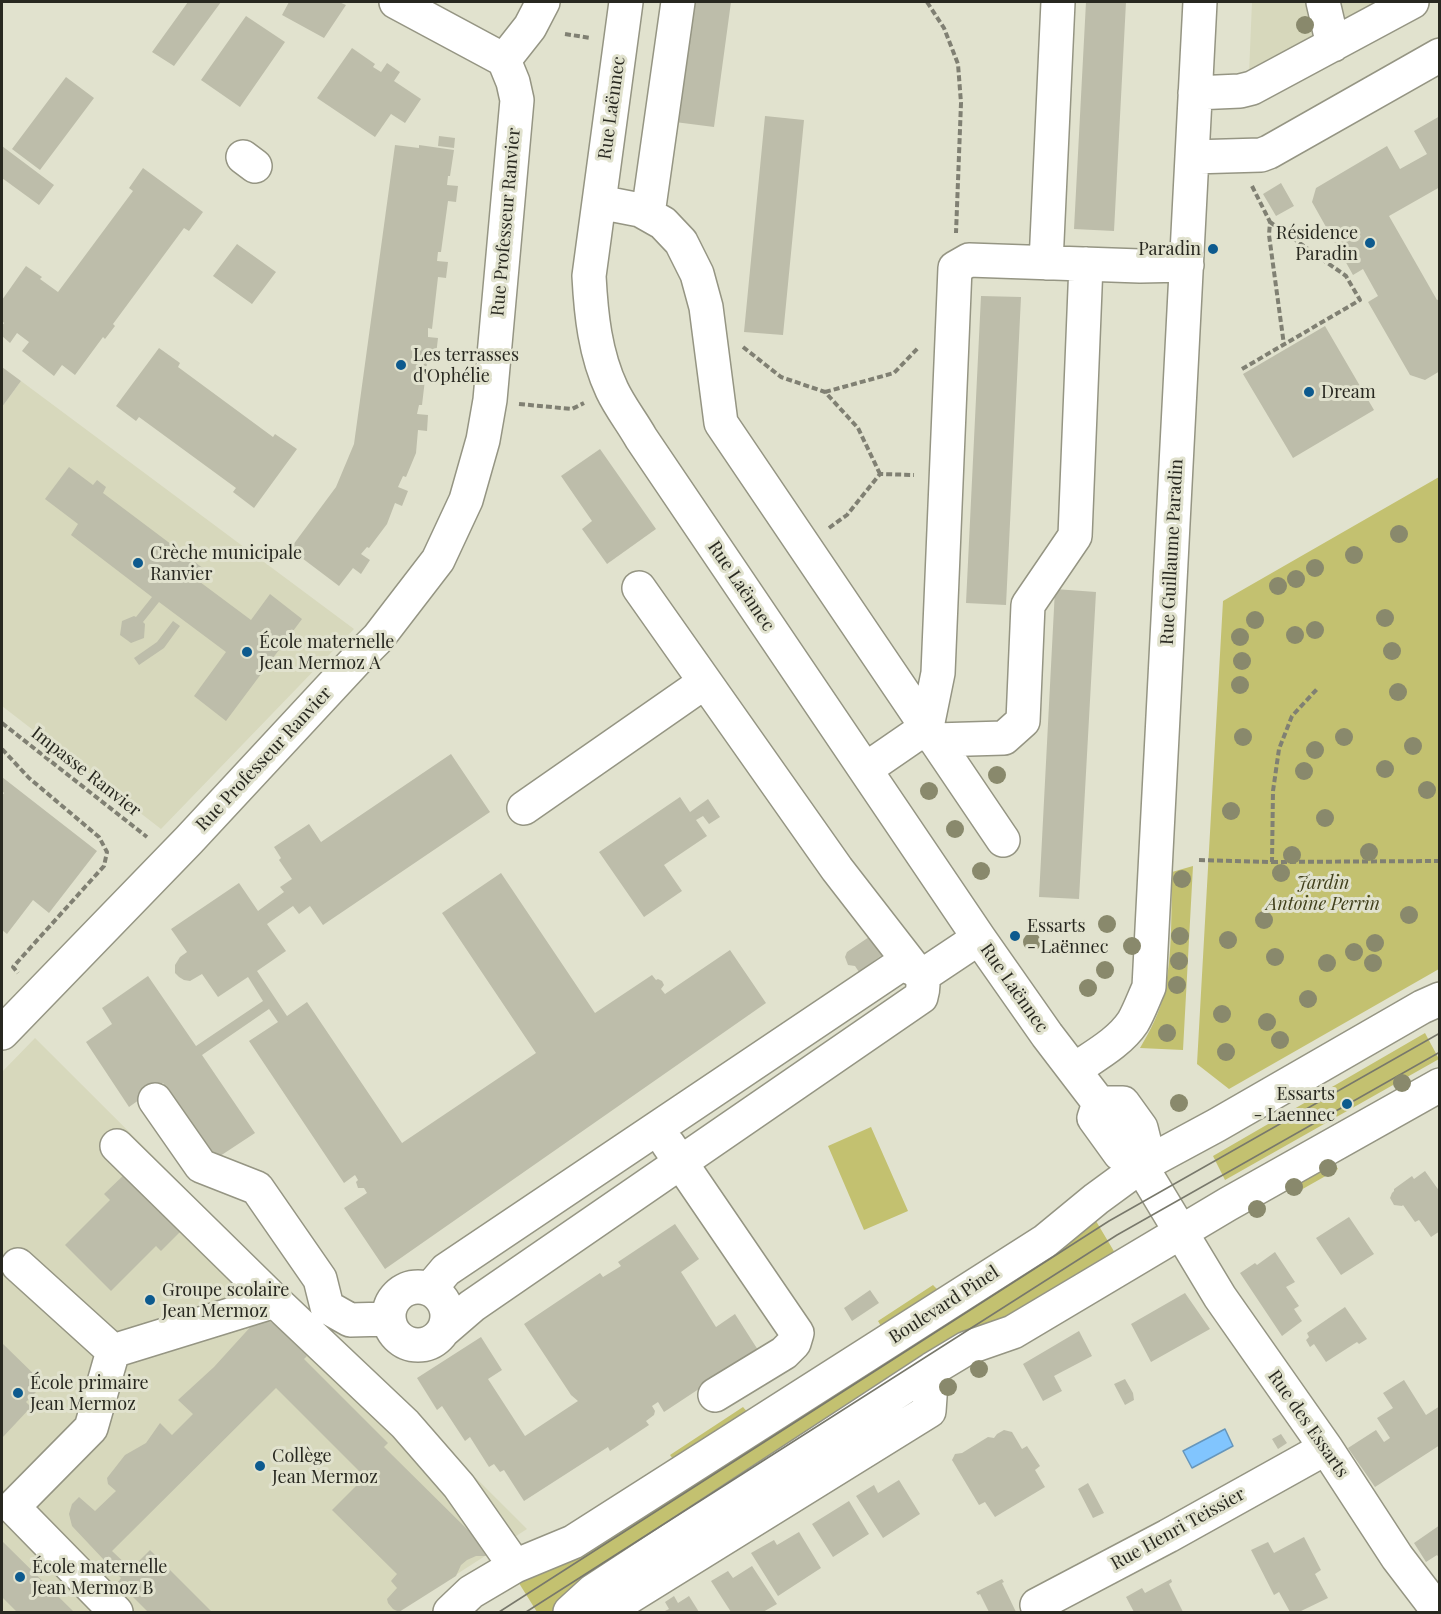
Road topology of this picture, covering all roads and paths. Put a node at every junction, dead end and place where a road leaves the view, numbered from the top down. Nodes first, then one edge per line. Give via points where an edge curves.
1 (396, 2) edge
2 (543, 2) edge
3 (626, 2) edge
4 (678, 2) edge
5 (927, 2) edge
6 (1058, 2) edge
7 (1200, 2) edge
8 (1323, 2) edge
9 (1412, 2) edge
10 (1333, 45) junction
11 (1440, 55) edge
12 (504, 60) junction
13 (1195, 93) junction
14 (1192, 157) junction
15 (1252, 185) dead end
16 (599, 202) junction
17 (648, 214) junction
18 (1270, 222) junction
19 (969, 260) junction
20 (1046, 263) junction
21 (1086, 264) junction
22 (1187, 265) junction
23 (953, 313) junction
24 (707, 319) junction
25 (1284, 345) junction
26 (1242, 369) dead end
27 (825, 392) junction
28 (515, 404) dead end
29 (584, 404) dead end
30 (880, 474) junction
31 (946, 476) junction
32 (803, 545) junction
33 (639, 588) dead end
34 (705, 682) junction
35 (1318, 688) dead end
36 (2, 723) edge
37 (931, 734) junction
38 (2, 749) edge
39 (866, 770) junction
40 (524, 808) dead end
41 (150, 839) dead end
42 (1003, 840) dead end
43 (1199, 860) dead end
44 (1440, 861) edge
45 (1272, 862) junction
46 (979, 938) junction
47 (917, 972) junction
48 (20, 975) dead end
49 (1440, 999) edge
50 (2, 1033) edge
51 (1074, 1070) junction
52 (1440, 1085) edge
53 (154, 1100) dead end
54 (657, 1128) junction
55 (117, 1146) dead end
56 (680, 1162) junction
57 (1141, 1166) junction
58 (1180, 1233) junction
59 (18, 1265) dead end
60 (430, 1289) junction
61 (275, 1301) junction
62 (389, 1319) junction
63 (443, 1331) junction
64 (113, 1351) junction
65 (932, 1369) junction
66 (715, 1395) dead end
67 (1326, 1448) junction
68 (514, 1566) junction
69 (116, 1612) edge
70 (450, 1612) edge
71 (570, 1612) edge
72 (605, 1612) edge
73 (1041, 1612) edge
74 (1438, 1612) edge

1 - 12 street
2 - 12 street via 530,27
3 - 16 street, Rue Laënnec
4 - 17 street
5 - 19 path via 944,28 958,64 962,103 955,242
6 - 20 street
7 - 13 street, Rue Guillaume Paradin
8 - 10 street
9 - 10 street
10 - 13 street via 1252,88
11 - 14 street via 1269,152
12 - 50 street, Rue Professeur Ranvier via 517,100 490,400 466,500 438,560 378,638
13 - 14 street, Rue Guillaume Paradin
14 - 22 street, Rue Guillaume Paradin
15 - 18 path
16 - 17 street
16 - 39 street, Rue Laënnec via 589,276 591,312 596,343 612,390
17 - 24 street via 663,223 681,243 697,274
18 - 25 path
18 - 25 path via 1346,276 1360,300
19 - 20 street
19 - 23 street via 955,268
20 - 21 street
21 - 22 street
21 - 37 street via 1075,536 1028,605 1023,721 1004,738
22 - 51 street, Rue Guillaume Paradin via 1149,987 1133,1022 1111,1045
23 - 27 path via 894,372
23 - 31 street
24 - 27 path via 781,377
24 - 32 street via 721,423
25 - 26 path
27 - 30 path via 858,428
28 - 29 path via 572,409
30 - 31 path
30 - 32 path via 847,515
31 - 37 street via 938,673
32 - 37 street
33 - 34 street
34 - 40 street
34 - 47 street via 837,870
35 - 45 path via 1292,717 1279,749 1273,791
36 - 41 path, Impasse Ranvier
37 - 39 street
37 - 42 street
38 - 48 path via 29,778 99,837 108,852 104,866 13,967
39 - 46 street, Rue Laënnec
43 - 45 path
44 - 45 path
46 - 47 street
46 - 51 street, Rue Laënnec
47 - 54 street via 900,965
47 - 56 street via 924,988 921,997
49 - 57 street, Boulevard Pinel
51 - 57 street, Rue Laënnec via 1099,1103 1123,1102 1141,1128 1146,1148
52 - 58 street
53 - 62 street via 201,1166 257,1188 320,1279 327,1307 350,1320
54 - 56 street
54 - 60 street via 446,1270
55 - 61 street
56 - 63 street via 472,1306
56 - 66 street via 797,1333 784,1353
57 - 58 street
57 - 68 street, Boulevard Pinel via 1045,1241 573,1542
58 - 65 street via 1013,1332 967,1348
58 - 67 street, Rue des Essarts
59 - 64 street
60 - 62 street via 406,1289 396,1296
60 - 63 street via 446,1307
61 - 64 street
61 - 68 street via 405,1425 459,1486
62 - 63 street via 401,1340 412,1344 424,1345
64 - 69 street via 91,1428 13,1507
65 - 71 street via 593,1591
65 - 72 street via 929,1411
67 - 73 street, Rue Henri Teissier via 1037,1605
67 - 74 street, Rue des Essarts
68 - 70 street, Boulevard Pinel via 471,1593

